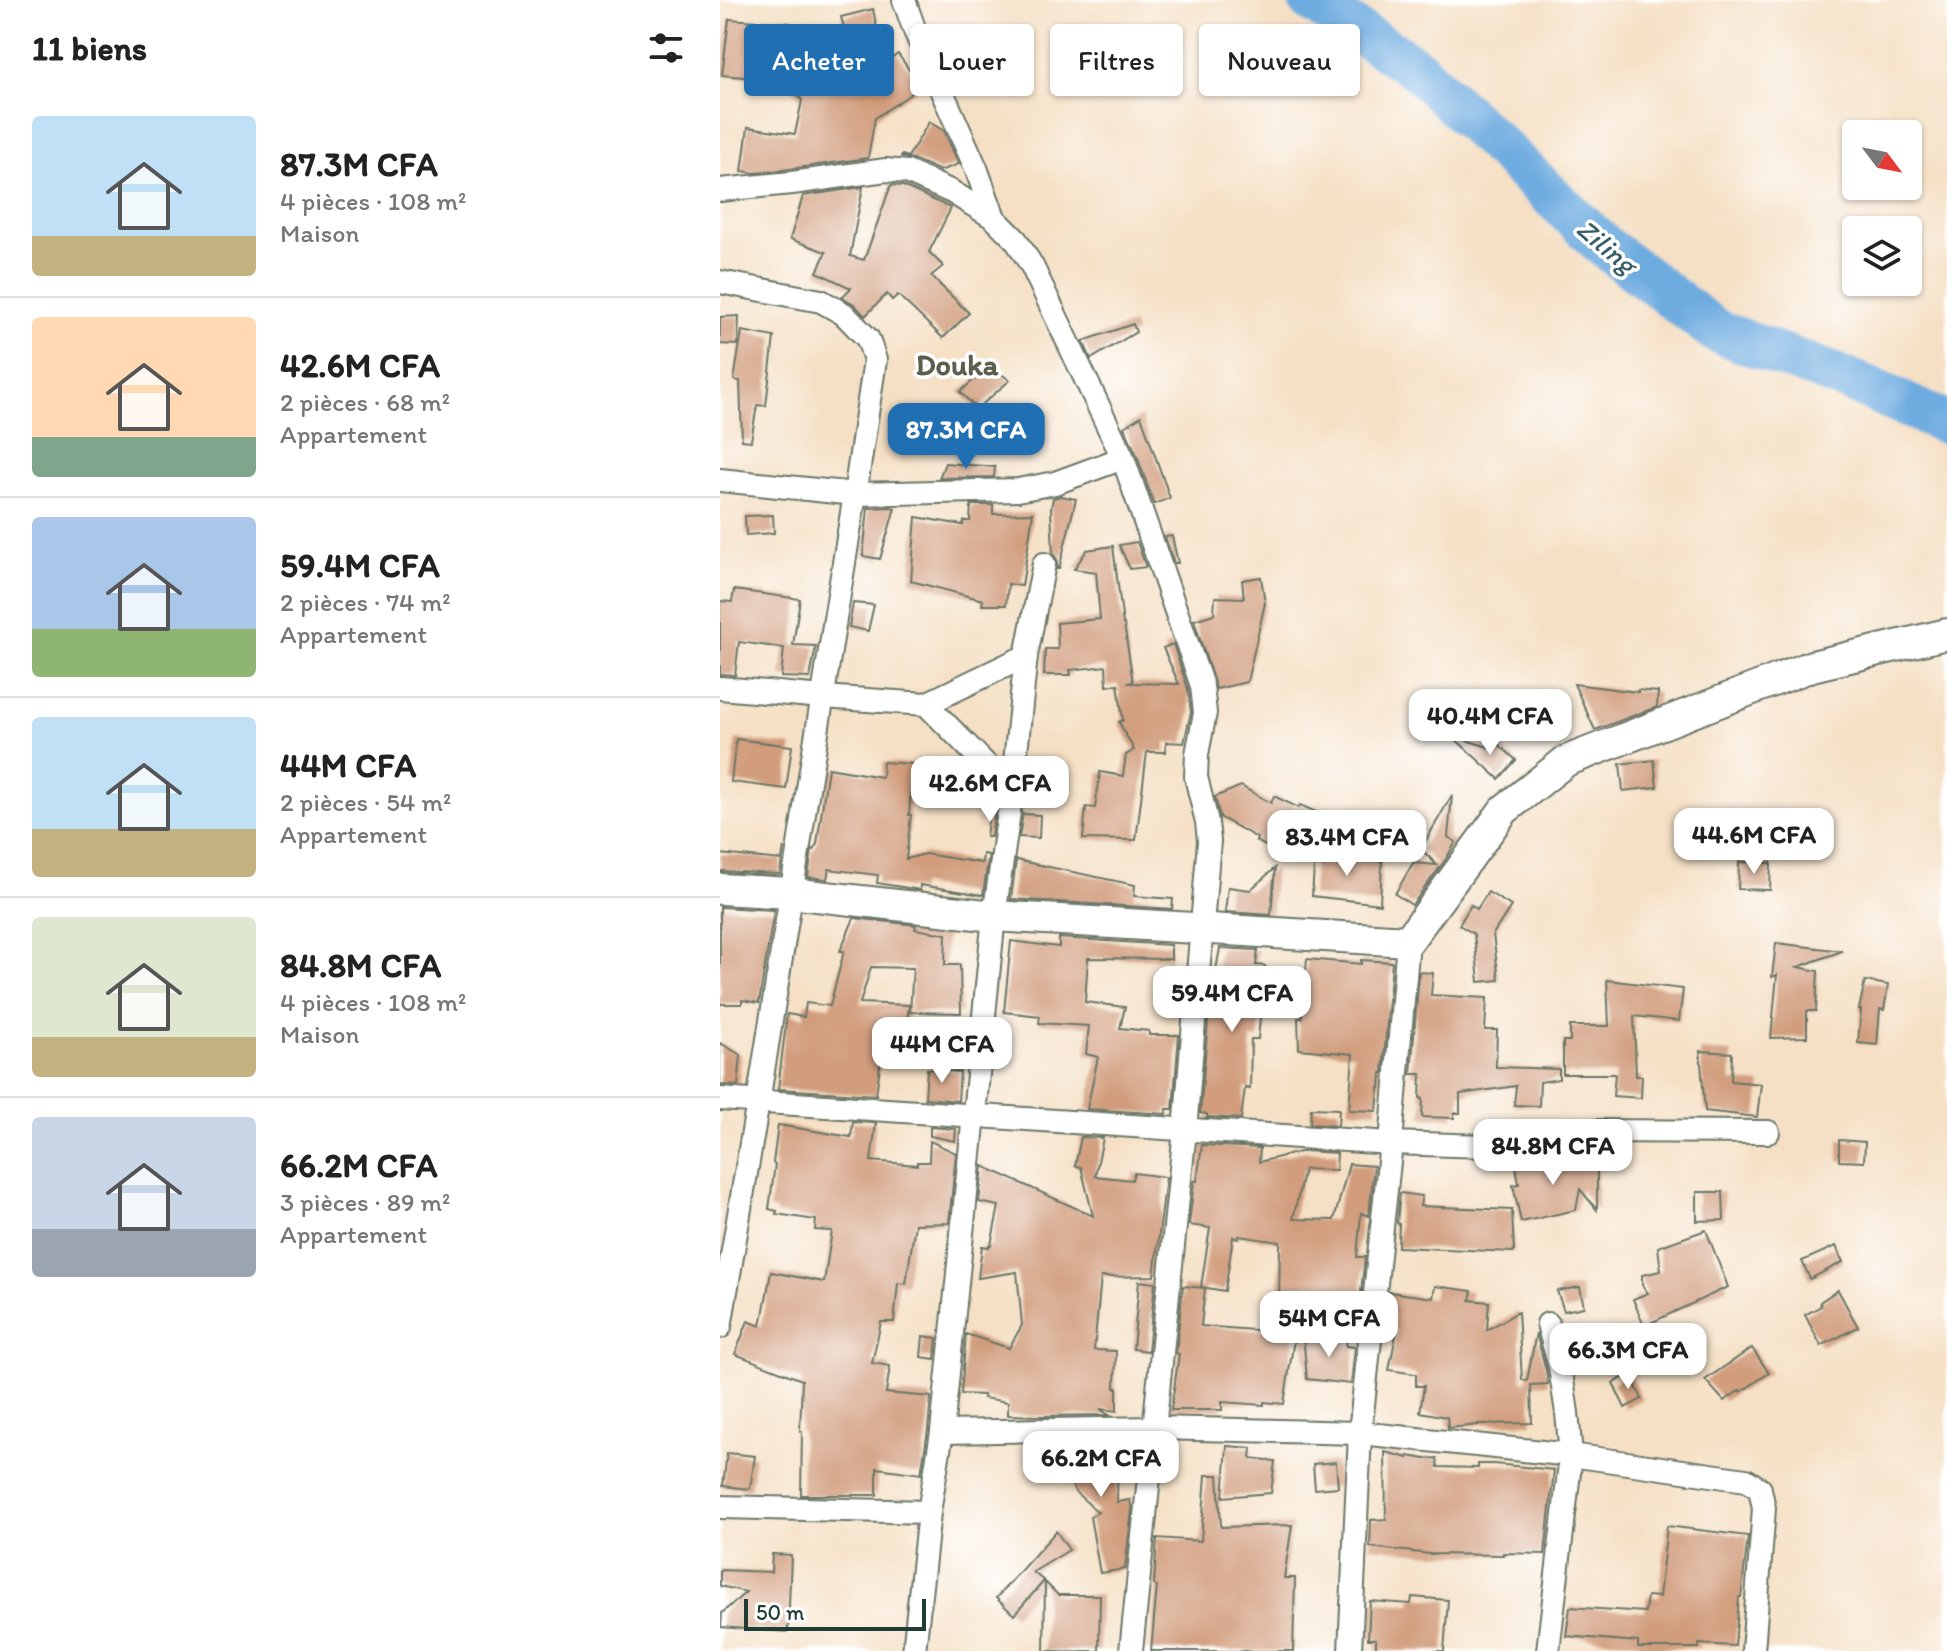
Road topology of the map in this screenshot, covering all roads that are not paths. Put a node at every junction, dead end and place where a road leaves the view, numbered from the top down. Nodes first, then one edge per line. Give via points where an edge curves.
1 (904, 0) edge
2 (720, 190) edge
3 (994, 218) junction
4 (720, 282) edge
5 (1123, 458) junction
6 (720, 480) edge
7 (855, 494) junction
8 (1044, 564) dead end
9 (1947, 634) edge
10 (1026, 656) junction
11 (720, 688) edge
12 (823, 697) junction
13 (926, 704) junction
14 (1012, 791) junction
15 (720, 889) edge
16 (790, 893) junction
17 (994, 916) junction
18 (1200, 928) junction
19 (1408, 941) junction
20 (720, 1099) edge
21 (758, 1102) junction
22 (973, 1115) junction
23 (1185, 1130) junction
24 (1768, 1132) dead end
25 (1391, 1143) junction
26 (1548, 1324) dead end
27 (720, 1327) edge
28 (1155, 1428) junction
29 (942, 1432) junction
30 (1360, 1433) junction
31 (1571, 1455) junction
32 (720, 1507) edge
33 (929, 1512) junction
34 (914, 1651) edge
35 (1131, 1651) edge
36 (1350, 1651) edge
37 (1548, 1651) edge
38 (1753, 1651) edge

1 - 3 street
2 - 3 street via 886,170 907,172
3 - 5 street via 1032,266
4 - 7 street via 821,301 844,314 868,339 875,360
5 - 7 street via 1055,483 1018,490
5 - 18 street via 1202,686 1205,713 1196,777 1209,841
6 - 7 street
7 - 12 street
8 - 10 street
9 - 19 main road via 1812,666 1566,761 1504,810
10 - 13 street
10 - 14 street
11 - 12 street
12 - 13 street
12 - 16 street
13 - 14 street
14 - 17 street
15 - 16 main road
16 - 17 main road
16 - 21 street
17 - 18 main road
17 - 22 street
18 - 19 main road
18 - 23 street
19 - 25 street
20 - 21 street
21 - 22 street
21 - 27 street
22 - 23 street
22 - 29 street
23 - 25 street
23 - 28 street
24 - 25 street via 1587,1131 1485,1146
25 - 30 street
26 - 31 street via 1560,1367
28 - 29 street
28 - 30 street
28 - 35 street
29 - 33 street
30 - 31 street
30 - 36 street
31 - 37 street
31 - 38 street via 1746,1480 1760,1489 1764,1508
32 - 33 street
33 - 34 street

